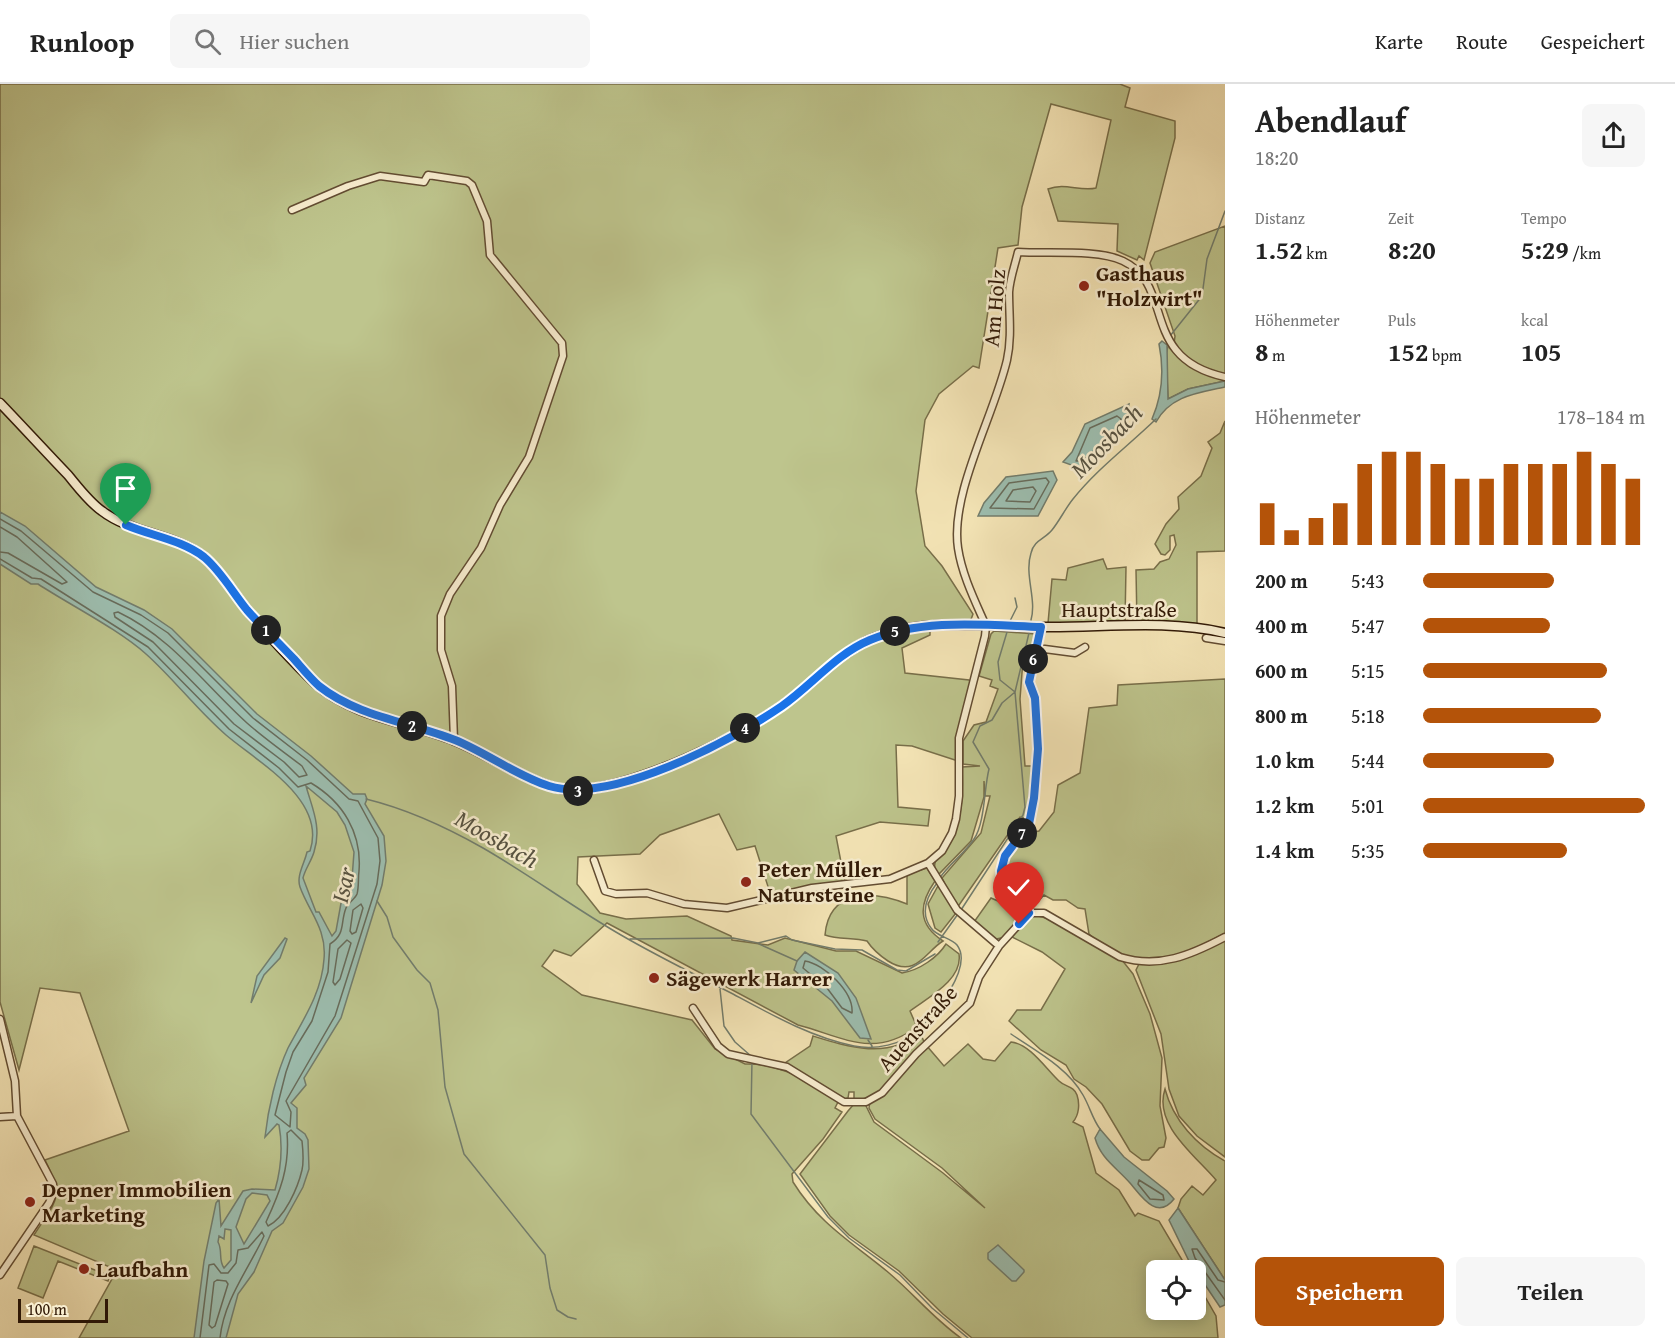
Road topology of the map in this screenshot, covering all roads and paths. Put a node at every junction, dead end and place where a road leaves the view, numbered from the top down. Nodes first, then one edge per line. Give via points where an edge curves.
1 (292, 210) dead end
2 (1225, 377) edge
3 (0, 403) edge
4 (986, 626) junction
5 (1041, 627) junction
6 (1225, 633) edge
7 (1206, 638) dead end
8 (1225, 641) edge
9 (1085, 647) dead end
10 (1037, 648) junction
11 (454, 740) junction
12 (594, 860) dead end
13 (928, 863) junction
14 (1029, 913) junction
15 (1225, 937) edge
16 (999, 946) junction
17 (693, 1008) dead end
18 (0, 1019) edge
19 (16, 1116) junction
20 (0, 1117) edge
21 (0, 1275) edge

1 - 11 street via 380,176 424,182 428,175 467,181 487,221 490,255 562,343 564,356 530,457 441,616 441,650 453,686
2 - 4 street, Am Holz via 1196,369 1180,355 1160,324 1153,295 1140,271 1100,254 1018,252 1011,277 1007,358 964,491 958,522 962,565
3 - 11 main road, Hauptstraße via 100,510 126,525 191,548 205,558 316,684 355,708
4 - 5 main road, Hauptstraße
4 - 11 main road, Hauptstraße via 917,628 867,641 784,705 751,725 661,770 607,786 578,791 549,786
4 - 13 street via 984,649 959,738 956,819 942,851
5 - 6 main road, Hauptstraße via 1176,627
5 - 10 street
7 - 8 street
9 - 10 street via 1075,653
10 - 14 street via 1029,682 1035,698 1038,739 1034,798 1029,824 1005,856 1001,871 1002,885
12 - 13 street via 605,891 647,893 684,904 727,908 812,888 890,879
13 - 16 street via 959,912
14 - 15 street via 1044,913 1133,961 1176,959
14 - 16 street, Auenstraße
16 - 17 street, Auenstraße via 979,977 970,1003 882,1093 866,1102 844,1102 787,1067 737,1058 718,1046
18 - 19 street via 15,1081
19 - 20 street
19 - 21 street via 53,1185 53,1194

